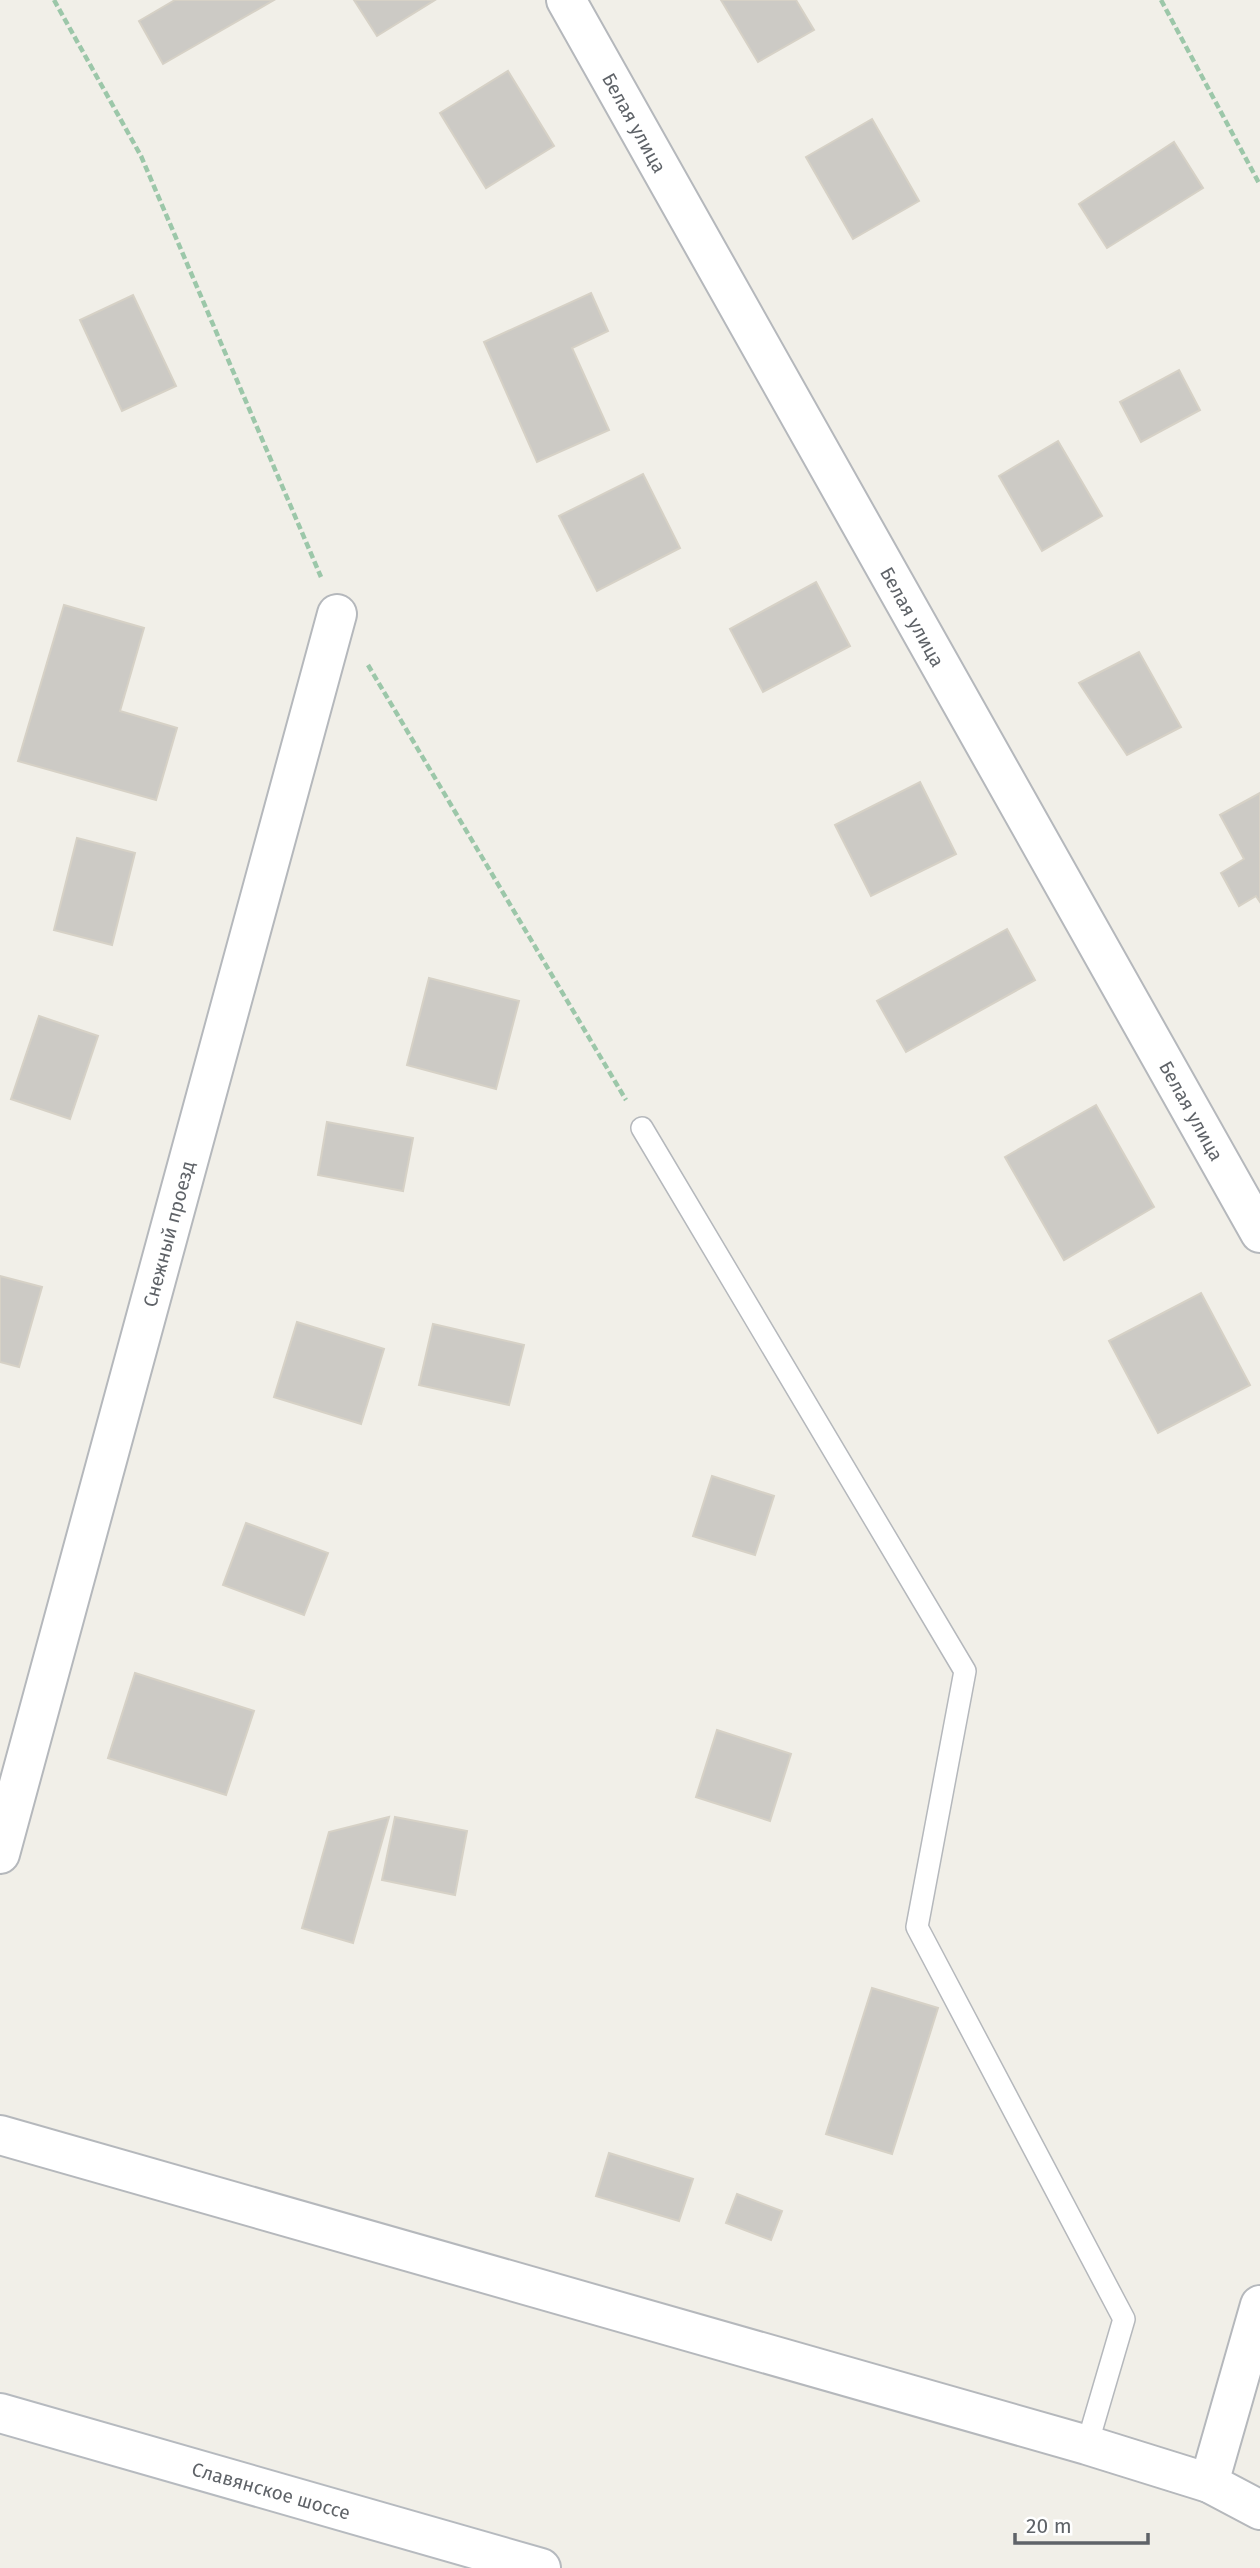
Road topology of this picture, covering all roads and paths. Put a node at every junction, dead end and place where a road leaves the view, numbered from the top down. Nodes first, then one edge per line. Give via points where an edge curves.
1 (566, 0) edge
2 (1161, 0) edge
3 (1260, 185) edge
4 (337, 614) dead end
5 (642, 1128) dead end
6 (1260, 1233) edge
7 (0, 1854) edge
8 (0, 2135) edge
9 (1260, 2305) edge
10 (0, 2413) edge
11 (1087, 2445) junction
12 (1209, 2483) junction
13 (1260, 2510) edge
14 (541, 2568) edge

1 - 6 street, Белая улица
2 - 3 path
4 - 7 street, Снежный проезд
5 - 11 lane via 965,1671 917,1927 1124,2319
8 - 11 street
9 - 12 street
10 - 14 street, Славянское шоссе
11 - 12 street
12 - 13 street

